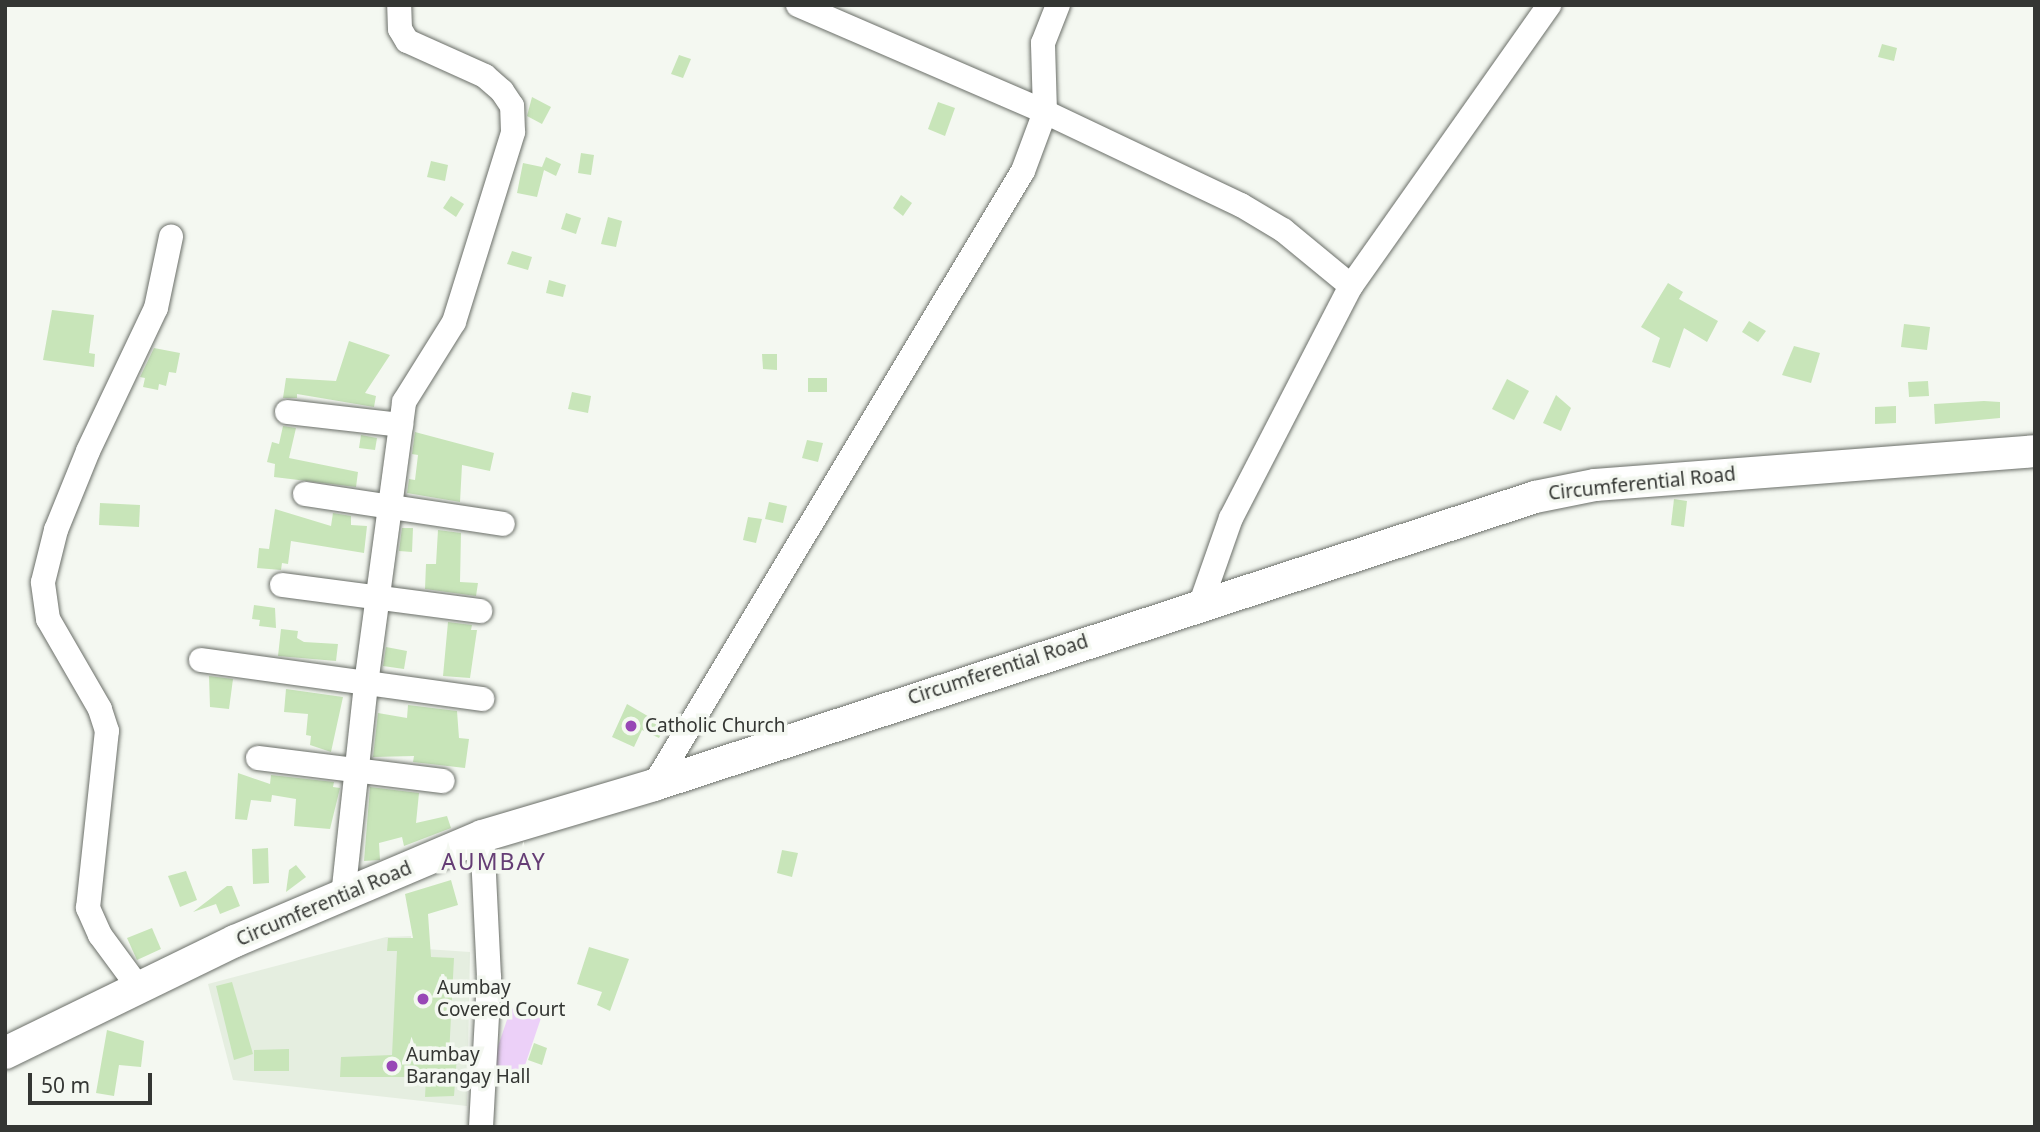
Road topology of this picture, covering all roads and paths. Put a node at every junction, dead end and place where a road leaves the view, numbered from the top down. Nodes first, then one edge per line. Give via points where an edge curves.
1 (399, 5) edge
2 (798, 5) edge
3 (1058, 5) edge
4 (1549, 5) edge
5 (1045, 112) junction
6 (171, 237) dead end
7 (1352, 286) junction
8 (287, 412) dead end
9 (401, 425) junction
10 (2035, 451) edge
11 (305, 494) dead end
12 (391, 508) junction
13 (503, 524) dead end
14 (282, 585) dead end
15 (378, 597) junction
16 (1201, 603) junction
17 (480, 611) dead end
18 (201, 660) dead end
19 (366, 684) junction
20 (482, 699) dead end
21 (258, 758) dead end
22 (356, 769) junction
23 (443, 781) dead end
24 (654, 785) junction
25 (482, 836) junction
26 (343, 896) junction
27 (139, 988) junction
28 (5, 1053) edge
29 (481, 1127) edge

1 - 9 street via 400,29 407,41 485,76 502,91 512,106 513,132 454,322 410,389
2 - 5 street
3 - 5 street via 1043,43
4 - 7 street via 1434,162
5 - 7 street via 1241,205 1305,246
5 - 24 street via 1039,136 1005,204
6 - 27 street via 156,308 88,451 56,530 43,582 48,619 100,709 107,731 88,908 100,935
7 - 16 street via 1231,518
8 - 9 street
9 - 12 street
10 - 16 main road, Circumferential Road via 1556,491
11 - 12 street
12 - 13 street
12 - 15 street
14 - 15 street
15 - 17 street
15 - 19 street
16 - 24 main road, Circumferential Road
18 - 19 street
19 - 20 street
19 - 22 street
21 - 22 street
22 - 23 street
22 - 26 street
24 - 25 main road, Circumferential Road
25 - 26 main road, Circumferential Road
25 - 29 street via 489,977
26 - 27 main road, Circumferential Road
27 - 28 main road, Circumferential Road

